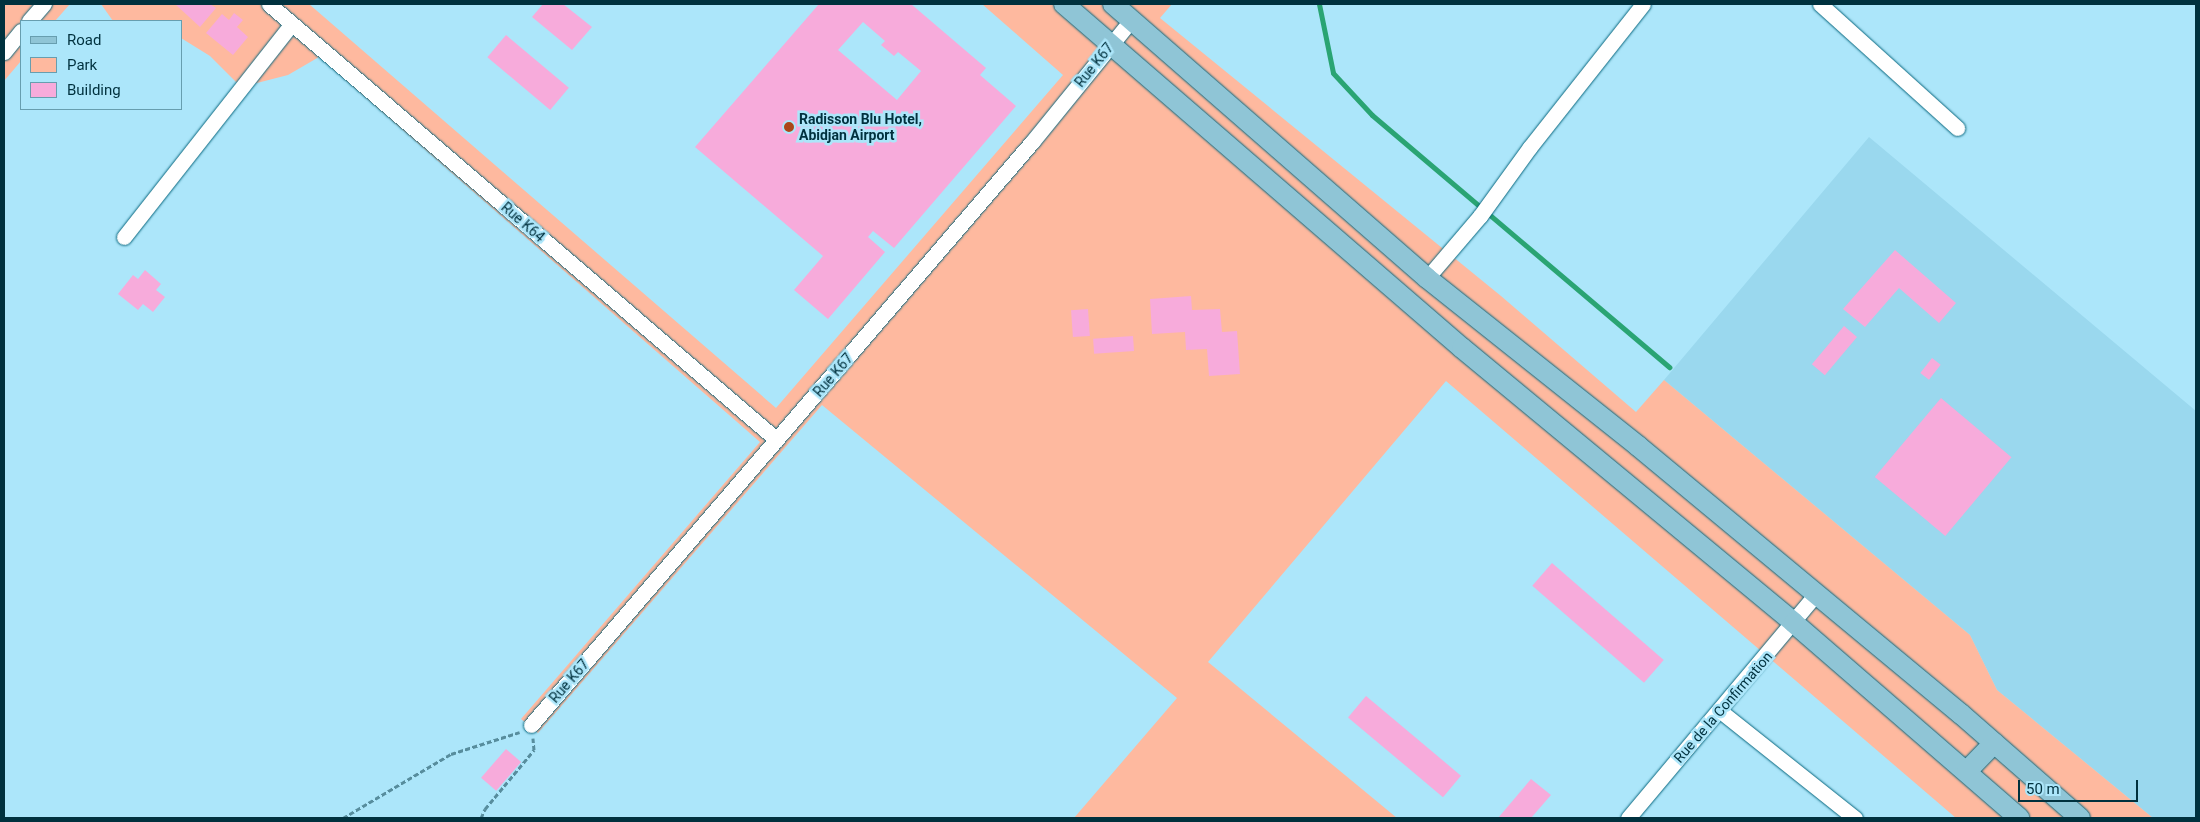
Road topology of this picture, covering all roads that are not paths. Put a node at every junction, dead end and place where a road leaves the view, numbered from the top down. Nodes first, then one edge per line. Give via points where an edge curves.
1 (44, 4) edge
2 (269, 4) edge
3 (1064, 4) edge
4 (1113, 4) edge
5 (1643, 4) edge
6 (1820, 4) edge
7 (31, 20) edge
8 (1131, 20) junction
9 (291, 25) junction
10 (20, 32) edge
11 (1111, 44) junction
12 (4, 52) edge
13 (1957, 128) dead end
14 (124, 236) dead end
15 (1427, 278) junction
16 (777, 440) junction
17 (1816, 594) junction
18 (1794, 623) junction
19 (1719, 710) junction
20 (531, 725) road end
21 (1994, 743) junction
22 (1967, 771) junction
23 (1628, 818) edge
24 (1855, 818) edge
25 (2019, 818) edge
26 (2080, 818) edge

1 - 7 street
2 - 9 street, Rue K64
3 - 11 main road
4 - 8 main road
5 - 15 street via 1484,210
6 - 13 street
8 - 11 street, Rue K67
8 - 15 main road
9 - 14 street
9 - 16 street, Rue K64
10 - 12 street
11 - 16 street, Rue K67
11 - 18 main road via 1462,348
15 - 17 main road
16 - 20 street, Rue K67
17 - 18 street, Rue de la Confirmation
17 - 21 main road
18 - 19 street, Rue de la Confirmation
18 - 22 main road
19 - 23 street, Rue de la Confirmation
19 - 24 street
21 - 22 main road
21 - 26 main road
22 - 25 main road

